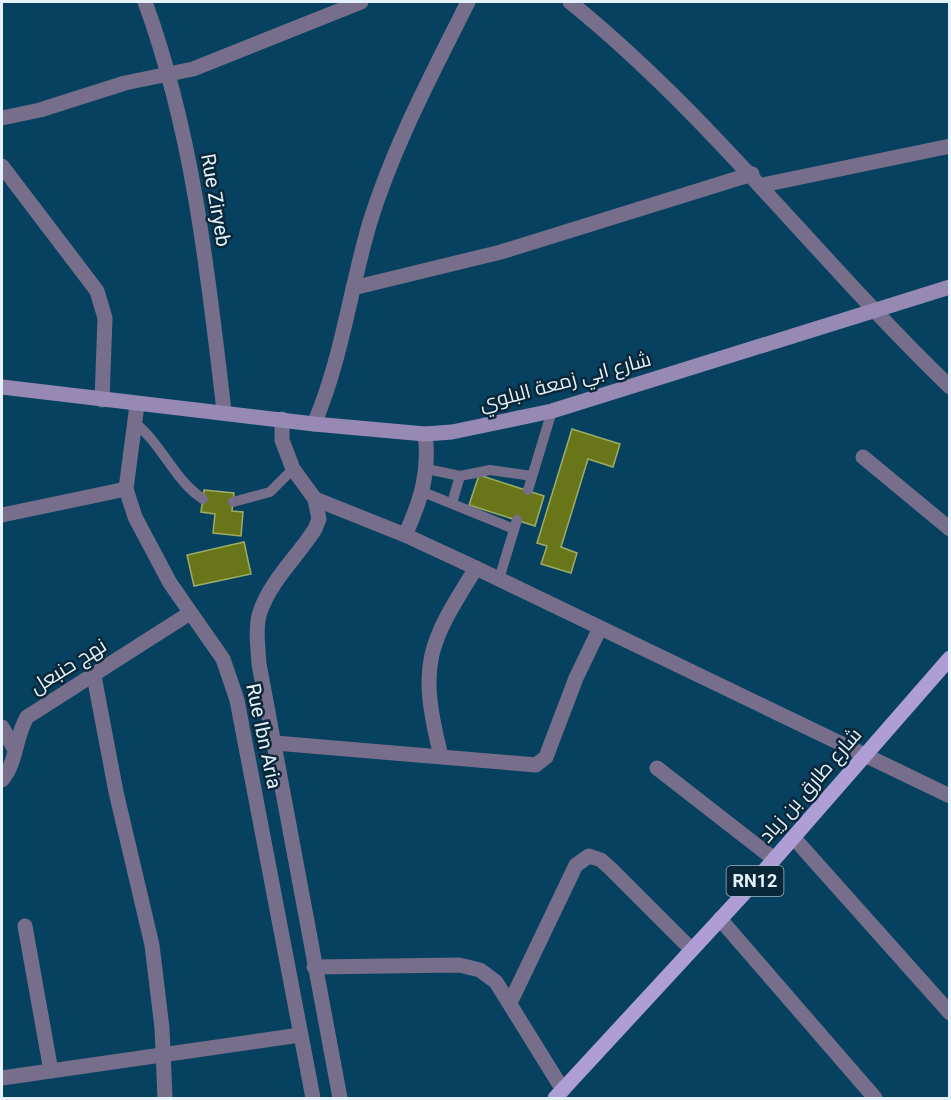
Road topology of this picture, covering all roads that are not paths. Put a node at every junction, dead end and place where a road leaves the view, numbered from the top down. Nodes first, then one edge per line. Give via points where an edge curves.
1 (144, 2) edge
2 (361, 2) edge
3 (468, 2) edge
4 (570, 2) edge
5 (170, 75) junction
6 (2, 118) edge
7 (950, 146) edge
8 (2, 165) edge
9 (757, 180) junction
10 (950, 287) edge
11 (353, 288) junction
12 (873, 309) junction
13 (2, 387) edge
14 (950, 387) edge
15 (102, 400) junction
16 (137, 405) junction
17 (224, 411) junction
18 (552, 411) junction
19 (282, 419) junction
20 (135, 423) junction
21 (314, 424) junction
22 (425, 434) junction
23 (863, 457) dead end
24 (293, 469) junction
25 (427, 469) junction
26 (460, 476) junction
27 (532, 476) junction
28 (126, 489) junction
29 (528, 490) dead end
30 (423, 492) junction
31 (203, 499) dead end
32 (315, 499) junction
33 (233, 502) dead end
34 (452, 502) junction
35 (2, 515) edge
36 (950, 529) edge
37 (405, 535) junction
38 (476, 568) junction
39 (499, 579) junction
40 (190, 613) junction
41 (600, 628) junction
42 (950, 658) edge
43 (94, 675) junction
44 (2, 727) edge
45 (275, 743) junction
46 (15, 750) junction
47 (441, 756) junction
48 (864, 756) junction
49 (657, 768) dead end
50 (2, 780) edge
51 (950, 796) edge
52 (793, 837) junction
53 (774, 859) junction
54 (720, 919) junction
55 (25, 926) dead end
56 (691, 949) junction
57 (314, 967) junction
58 (510, 1003) junction
59 (950, 1013) edge
60 (300, 1035) junction
61 (161, 1056) junction
62 (51, 1071) junction
63 (2, 1078) edge
64 (559, 1094) edge
65 (165, 1098) edge
66 (313, 1098) edge
67 (340, 1098) edge
68 (875, 1098) edge

1 - 5 street, Rue Ziryeb
2 - 5 street
3 - 11 street via 384,178
4 - 9 street
5 - 6 street via 125,83
5 - 17 street, Rue Ziryeb via 194,188
7 - 9 street
8 - 15 street via 98,291 104,306
9 - 11 street via 501,252
9 - 12 street
10 - 12 main road, شارع ابي زمعة البلوي
11 - 21 street via 336,364
12 - 14 street
12 - 18 main road, شارع ابي زمعة البلوي
13 - 15 main road, شارع ابي زمعة البلوي
15 - 16 main road, شارع ابي زمعة البلوي
16 - 17 main road, شارع ابي زمعة البلوي
16 - 20 street, Rue Ibn Aria
17 - 19 main road, شارع ابي زمعة البلوي
18 - 22 main road, شارع ابي زمعة البلوي
18 - 27 lane
19 - 21 main road, شارع ابي زمعة البلوي
19 - 24 street via 282,440
20 - 28 street, Rue Ibn Aria
20 - 31 lane via 157,443 191,491
21 - 22 main road, شارع ابي زمعة البلوي
22 - 25 street
23 - 36 street
24 - 32 street
24 - 33 lane via 270,492
25 - 26 lane
25 - 30 street
26 - 27 lane via 490,470
26 - 34 lane
27 - 29 lane
28 - 35 street
28 - 40 street, Rue Ibn Aria via 148,546
30 - 34 lane
30 - 37 street
32 - 37 street
32 - 45 street, Rue Ibn Aria via 319,519 315,529 273,587 260,613 259,664
34 - 39 lane via 482,518 515,524
37 - 38 street
38 - 39 street
38 - 47 street via 431,650 429,690
39 - 41 street
40 - 43 street, نهج حنبعل
40 - 60 street, Rue Ibn Aria via 223,658 237,700
41 - 47 street via 542,762 527,765
41 - 48 street
42 - 48 main road, شارع طارق بن زياد / RN12
43 - 46 street, نهج حنبعل via 27,717
43 - 61 street via 116,792 152,945 162,1028
44 - 46 street
45 - 47 street
45 - 57 street, Rue Ibn Aria
46 - 50 street, نهج حنبعل
48 - 51 street
48 - 52 main road, شارع طارق بن زياد / RN12
49 - 53 street
52 - 53 main road, شارع طارق بن زياد / RN12
52 - 59 street
53 - 54 main road, شارع طارق بن زياد / RN12
54 - 56 main road, شارع طارق بن زياد / RN12
54 - 68 street
55 - 62 street
56 - 58 street via 611,869 589,856 572,872
56 - 64 main road, شارع طارق بن زياد / RN12
57 - 58 street via 468,966 490,976
57 - 67 street, Rue Ibn Aria
58 - 64 street
60 - 61 street
60 - 66 street, Rue Ibn Aria
61 - 62 street
61 - 65 street
62 - 63 street

